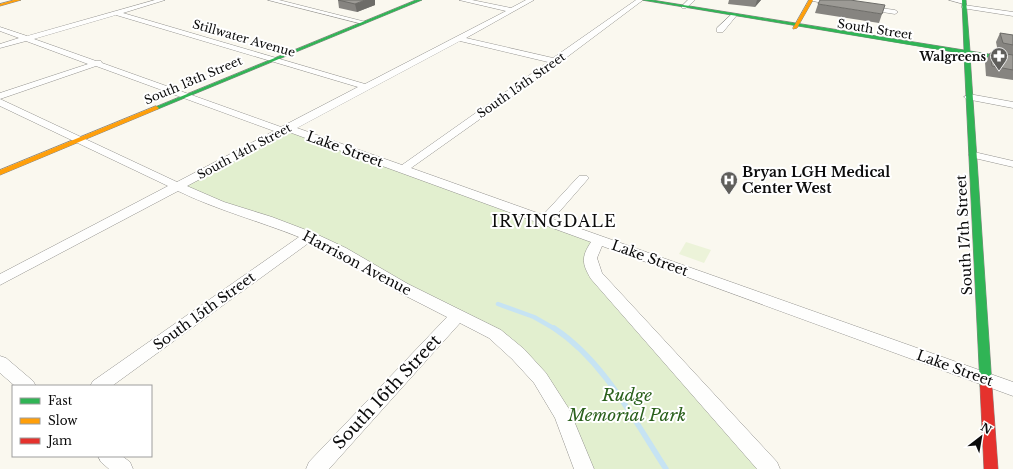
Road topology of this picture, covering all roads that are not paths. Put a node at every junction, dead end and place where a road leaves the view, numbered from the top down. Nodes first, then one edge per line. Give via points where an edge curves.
1 (19, 0) edge
2 (138, 0) edge
3 (162, 0) edge
4 (271, 0) edge
5 (411, 0) edge
6 (420, 0) edge
7 (462, 0) edge
8 (531, 0) edge
9 (640, 0) edge
10 (644, 0) edge
11 (692, 0) edge
12 (812, 0) edge
13 (952, 0) edge
14 (150, 3) junction
15 (964, 3) edge
16 (0, 5) edge
17 (843, 5) edge
18 (684, 7) junction
19 (858, 7) edge
20 (395, 8) junction
21 (512, 10) junction
22 (895, 12) dead end
23 (115, 13) junction
24 (1013, 14) edge
25 (734, 15) junction
26 (363, 22) junction
27 (796, 26) junction
28 (0, 29) edge
29 (720, 30) dead end
30 (27, 38) junction
31 (458, 38) junction
32 (0, 46) edge
33 (967, 54) junction
34 (274, 59) junction
35 (556, 60) junction
36 (1013, 60) edge
37 (98, 63) junction
38 (1013, 64) edge
39 (366, 87) junction
40 (187, 95) junction
41 (0, 96) edge
42 (969, 97) junction
43 (0, 102) edge
44 (1013, 105) edge
45 (285, 129) junction
46 (80, 140) junction
47 (974, 155) junction
48 (1013, 164) edge
49 (403, 169) junction
50 (0, 173) edge
51 (583, 178) dead end
52 (177, 186) junction
53 (545, 220) junction
54 (309, 236) junction
55 (599, 240) junction
56 (0, 280) edge
57 (458, 315) junction
58 (0, 363) edge
59 (986, 379) junction
60 (26, 385) edge
61 (100, 385) edge
62 (1013, 389) edge
63 (109, 457) edge
64 (123, 469) edge
65 (316, 469) edge
66 (584, 469) edge
67 (770, 469) edge
68 (991, 469) edge

1 - 16 main road
2 - 14 street
3 - 14 street
4 - 26 street
5 - 20 main road, South 13th Street
6 - 20 main road, South 13th Street
7 - 21 street
8 - 21 street, South 14th Street
9 - 35 street, South 15th Street
10 - 18 main road, South Street
11 - 18 street
12 - 17 street
12 - 27 main road
13 - 15 street
14 - 23 street
15 - 24 street
15 - 33 main road, South 17th Street
18 - 25 main road, South Street
19 - 22 street
20 - 26 main road, South 13th Street
21 - 31 street, South 14th Street
23 - 30 street
23 - 34 street, Stillwater Avenue
25 - 27 main road, South Street
25 - 29 street
26 - 34 main road, South 13th Street
27 - 33 main road, South Street
28 - 30 street, Lake Street
30 - 32 street
30 - 37 street, Lake Street
31 - 35 street
31 - 39 street, South 14th Street
33 - 36 main road, South Street
33 - 38 main road, South Street
33 - 42 main road, South 17th Street
34 - 39 street, Stillwater Avenue
34 - 40 main road, South 13th Street
35 - 49 street, South 15th Street
37 - 40 street, Lake Street
37 - 41 street
39 - 45 street, South 14th Street
40 - 45 street, Lake Street
40 - 46 main road, South 13th Street
42 - 44 street
42 - 47 main road, South 17th Street
43 - 46 street, Harrison Avenue
45 - 49 street, Lake Street
45 - 52 street, South 14th Street
46 - 50 main road, South 13th Street
46 - 52 street, Harrison Avenue
47 - 48 street
47 - 59 main road, South 17th Street
49 - 53 street, Lake Street
51 - 53 street
52 - 54 street, Harrison Avenue via 220,205
52 - 56 street, South 14th Street
53 - 55 street, Lake Street
54 - 57 street, Harrison Avenue
54 - 61 street, South 15th Street
55 - 59 street, Lake Street
55 - 67 street via 589,257 596,276
57 - 65 street, South 16th Street
57 - 66 street, Harrison Avenue via 482,326 501,339 540,378 562,415
58 - 60 street
59 - 62 street, Lake Street
59 - 68 main road, South 17th Street
63 - 64 street

